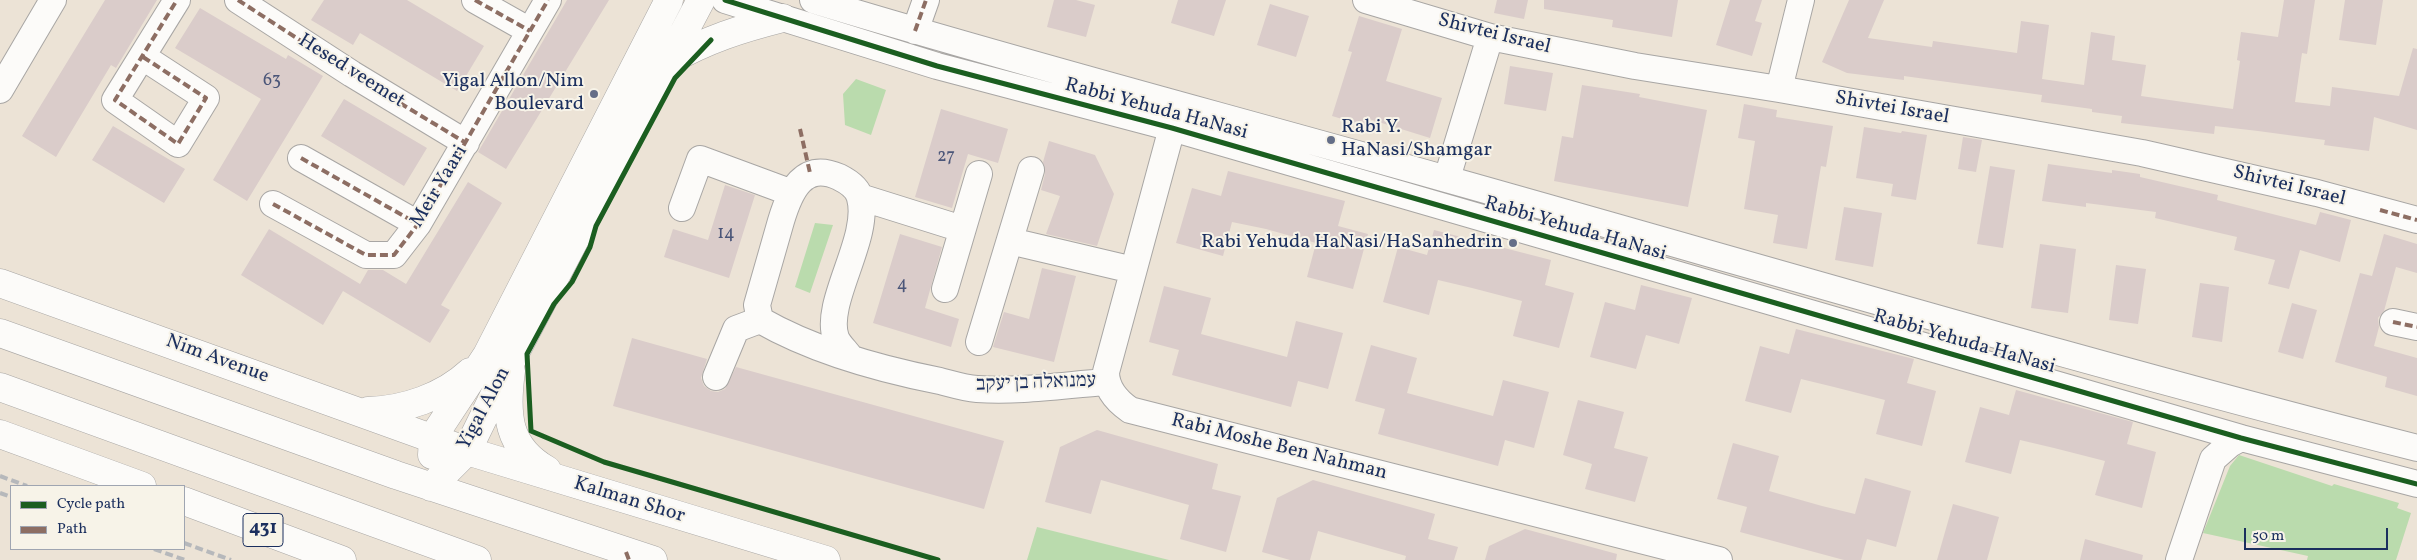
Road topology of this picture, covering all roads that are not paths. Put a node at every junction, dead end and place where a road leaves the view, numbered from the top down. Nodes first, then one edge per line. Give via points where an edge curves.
1 (53, 0) edge
2 (177, 0) edge
3 (238, 0) edge
4 (475, 0) edge
5 (548, 0) edge
6 (669, 0) edge
7 (702, 0) edge
8 (726, 0) edge
9 (813, 0) edge
10 (926, 0) edge
11 (1366, 0) edge
12 (1801, 0) edge
13 (783, 18) junction
14 (530, 31) junction
15 (914, 31) junction
16 (1490, 37) junction
17 (143, 57) dead end
18 (669, 61) junction
19 (1779, 89) junction
20 (0, 90) edge
21 (1164, 100) junction
22 (1196, 109) junction
23 (1172, 128) junction
24 (466, 143) junction
25 (301, 158) dead end
26 (1031, 170) dead end
27 (979, 174) dead end
28 (1447, 178) junction
29 (792, 192) junction
30 (860, 197) junction
31 (273, 204) dead end
32 (682, 208) dead end
33 (2417, 220) edge
34 (418, 224) junction
35 (962, 228) junction
36 (1010, 241) junction
37 (1134, 270) junction
38 (0, 283) edge
39 (945, 289) dead end
40 (760, 320) junction
41 (833, 320) junction
42 (0, 333) edge
43 (799, 338) junction
44 (979, 342) dead end
45 (500, 355) junction
46 (850, 357) junction
47 (716, 377) dead end
48 (1106, 382) junction
49 (0, 387) edge
50 (362, 412) junction
51 (0, 434) edge
52 (433, 437) junction
53 (2241, 438) junction
54 (2417, 448) edge
55 (467, 451) junction
56 (2417, 484) edge
57 (139, 485) edge
58 (575, 485) junction
59 (431, 486) junction
60 (185, 502) edge
61 (342, 560) edge
62 (477, 560) edge
63 (653, 560) edge
64 (826, 560) edge
65 (1720, 560) edge
66 (2179, 560) edge

1 - 20 street
2 - 17 street
3 - 24 street, Hesed veemet
4 - 14 street
5 - 14 street, Meir Yaari
6 - 45 main road, Yigal Alon
7 - 18 main road, Yigal Alon
8 - 13 street, Rabbi Yehuda HaNasi
9 - 15 street, Rabbi Yehuda HaNasi
10 - 15 street
11 - 16 street, Shivtei Israel
12 - 19 street
13 - 18 main road via 735,30
13 - 23 street, Rabbi Yehuda HaNasi via 937,66
14 - 24 street, Meir Yaari
15 - 21 street, Rabbi Yehuda HaNasi
16 - 19 street, Shivtei Israel via 1635,66
16 - 28 street
18 - 45 main road, Yigal Alon
19 - 33 street, Shivtei Israel via 2142,153 2317,193
21 - 22 street, Rabbi Yehuda HaNasi
21 - 23 street
22 - 23 street
22 - 28 street, Rabbi Yehuda HaNasi
23 - 37 street
23 - 53 street, Rabbi Yehuda HaNasi
24 - 34 street, Meir Yaari
25 - 34 street
26 - 36 street
27 - 35 street
28 - 54 street, Rabbi Yehuda HaNasi via 2211,396
29 - 30 street via 810,173 830,173 848,181
29 - 32 street via 700,159
29 - 40 street via 757,305
30 - 35 street
30 - 41 street via 861,222
31 - 34 street, Meir Yaari via 366,255 394,255
35 - 39 street
36 - 37 street
36 - 44 street
37 - 48 street
38 - 50 main road, Nim Avenue
40 - 43 street, עמנואלה בן יעקב
40 - 47 street via 736,329
41 - 43 street via 822,332
41 - 46 street via 836,339
42 - 59 main road
43 - 46 street, עמנואלה בן יעקב
45 - 50 main road via 427,399
45 - 52 main road, Yigal Alon
45 - 55 main road, Yigal Alon
45 - 58 main road via 513,435 518,447 534,461
46 - 48 street, עמנואלה בן יעקב via 902,374 976,389
48 - 65 street, Rabi Moshe Ben Nahman via 1118,402 1130,410
49 - 62 main road
50 - 52 main road, Nim Avenue
51 - 57 main road
52 - 55 main road, Kalman Shor
52 - 59 main road, Yigal Alon
53 - 56 street, Rabbi Yehuda HaNasi
53 - 66 street via 2214,459
55 - 58 main road, Kalman Shor
55 - 59 main road, Yigal Alon
58 - 64 main road, Kalman Shor
59 - 63 main road
60 - 61 main road, 431

